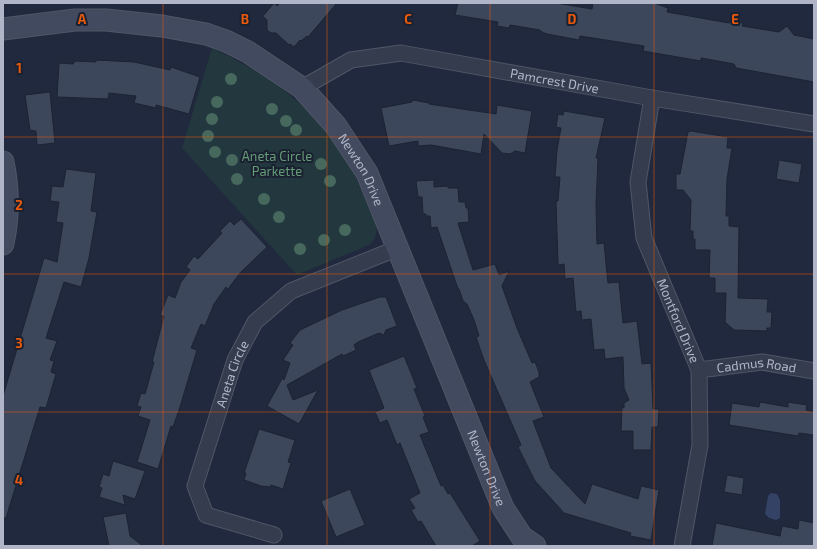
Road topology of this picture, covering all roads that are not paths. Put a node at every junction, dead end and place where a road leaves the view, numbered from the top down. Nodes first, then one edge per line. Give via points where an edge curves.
1 (3, 29) edge
2 (302, 88) junction
3 (652, 98) junction
4 (814, 124) edge
5 (3, 162) edge
6 (3, 244) edge
7 (398, 248) junction
8 (699, 370) junction
9 (814, 371) edge
10 (274, 535) dead end
11 (524, 543) edge
12 (682, 546) edge

1 - 2 street, Newton Drive via 74,20 106,20 206,34 248,52
2 - 3 street, Pamcrest Drive via 351,60 401,53
2 - 7 street, Newton Drive via 336,126 367,173
3 - 4 street, Pamcrest Drive
3 - 8 street, Montford Drive via 638,182 644,238
5 - 6 street via 8,220
7 - 10 street, Aneta Circle via 291,292 255,322 235,360 195,486 206,515
7 - 11 street, Newton Drive via 503,508
8 - 9 street, Cadmus Road via 762,362
8 - 12 street, Montford Drive via 700,445

